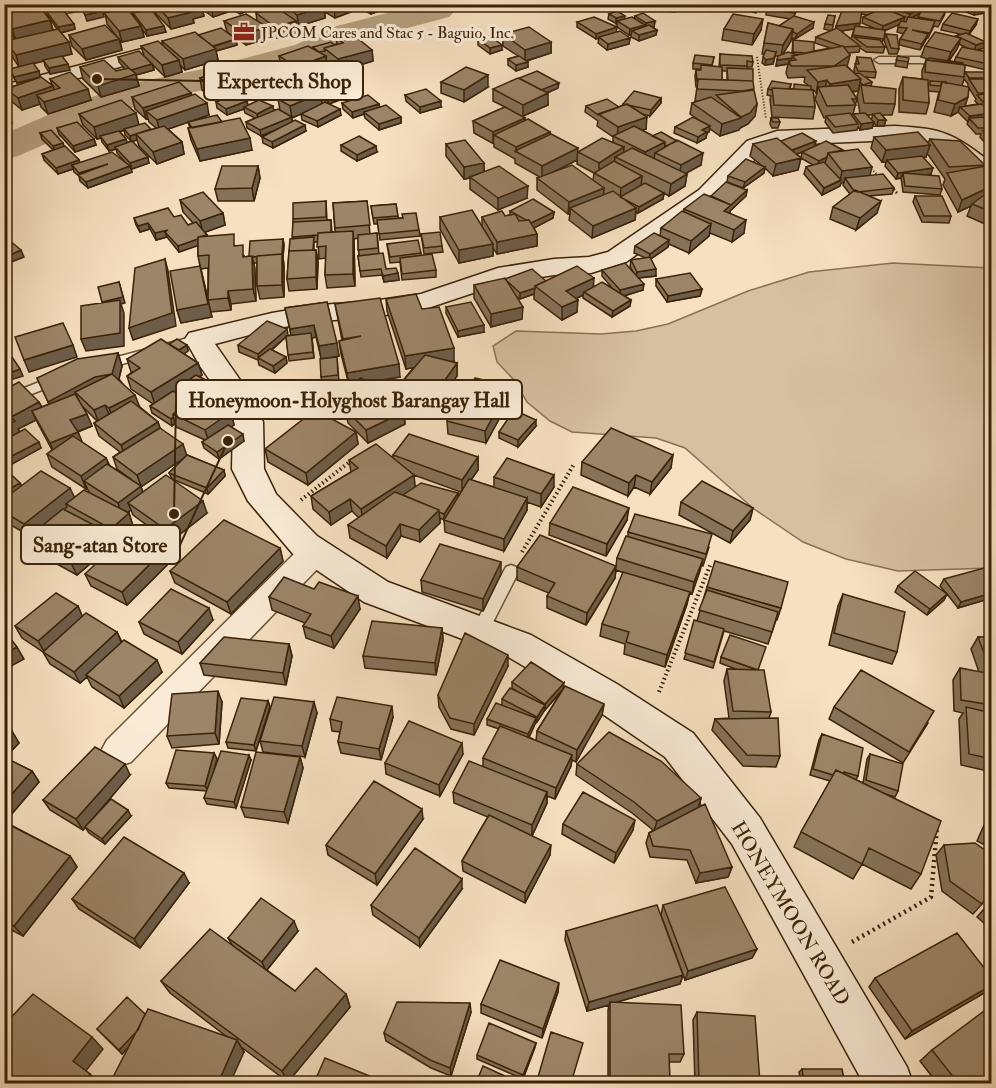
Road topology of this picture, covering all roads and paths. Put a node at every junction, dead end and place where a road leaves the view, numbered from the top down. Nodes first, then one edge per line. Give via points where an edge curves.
1 (87, 4) edge
2 (5, 20) edge
3 (176, 45) edge
4 (757, 57) dead end
5 (879, 60) dead end
6 (992, 74) edge
7 (4, 92) edge
8 (835, 136) junction
9 (770, 140) junction
10 (992, 175) edge
11 (881, 179) edge
12 (889, 186) edge
13 (897, 193) dead end
14 (199, 339) junction
15 (4, 401) edge
16 (358, 456) edge
17 (574, 464) dead end
18 (279, 516) junction
19 (315, 552) junction
20 (711, 563) dead end
21 (511, 571) joint
22 (480, 631) junction
23 (646, 723) junction
24 (119, 751) dead end
25 (938, 826) edge
26 (820, 960) junction
27 (890, 1083) edge

1 - 2 street
3 - 7 street
4 - 9 path
5 - 6 lane via 922,60
8 - 9 street
8 - 10 street via 931,135 953,144
8 - 11 path
9 - 14 street via 750,150 707,195 617,257 591,265 498,276 425,301 319,313
12 - 13 path
14 - 15 lane via 79,372
14 - 18 street, HONEYMOON ROAD via 239,400 248,422 248,469 264,501
16 - 18 path
17 - 21 path
18 - 19 street, HONEYMOON ROAD
19 - 22 street, HONEYMOON ROAD via 376,592
19 - 24 street
20 - 23 path
21 - 22 lane
22 - 23 street, HONEYMOON ROAD via 518,645
23 - 26 street, HONEYMOON ROAD via 679,745 746,831
25 - 26 path via 931,897
26 - 27 street, HONEYMOON ROAD

